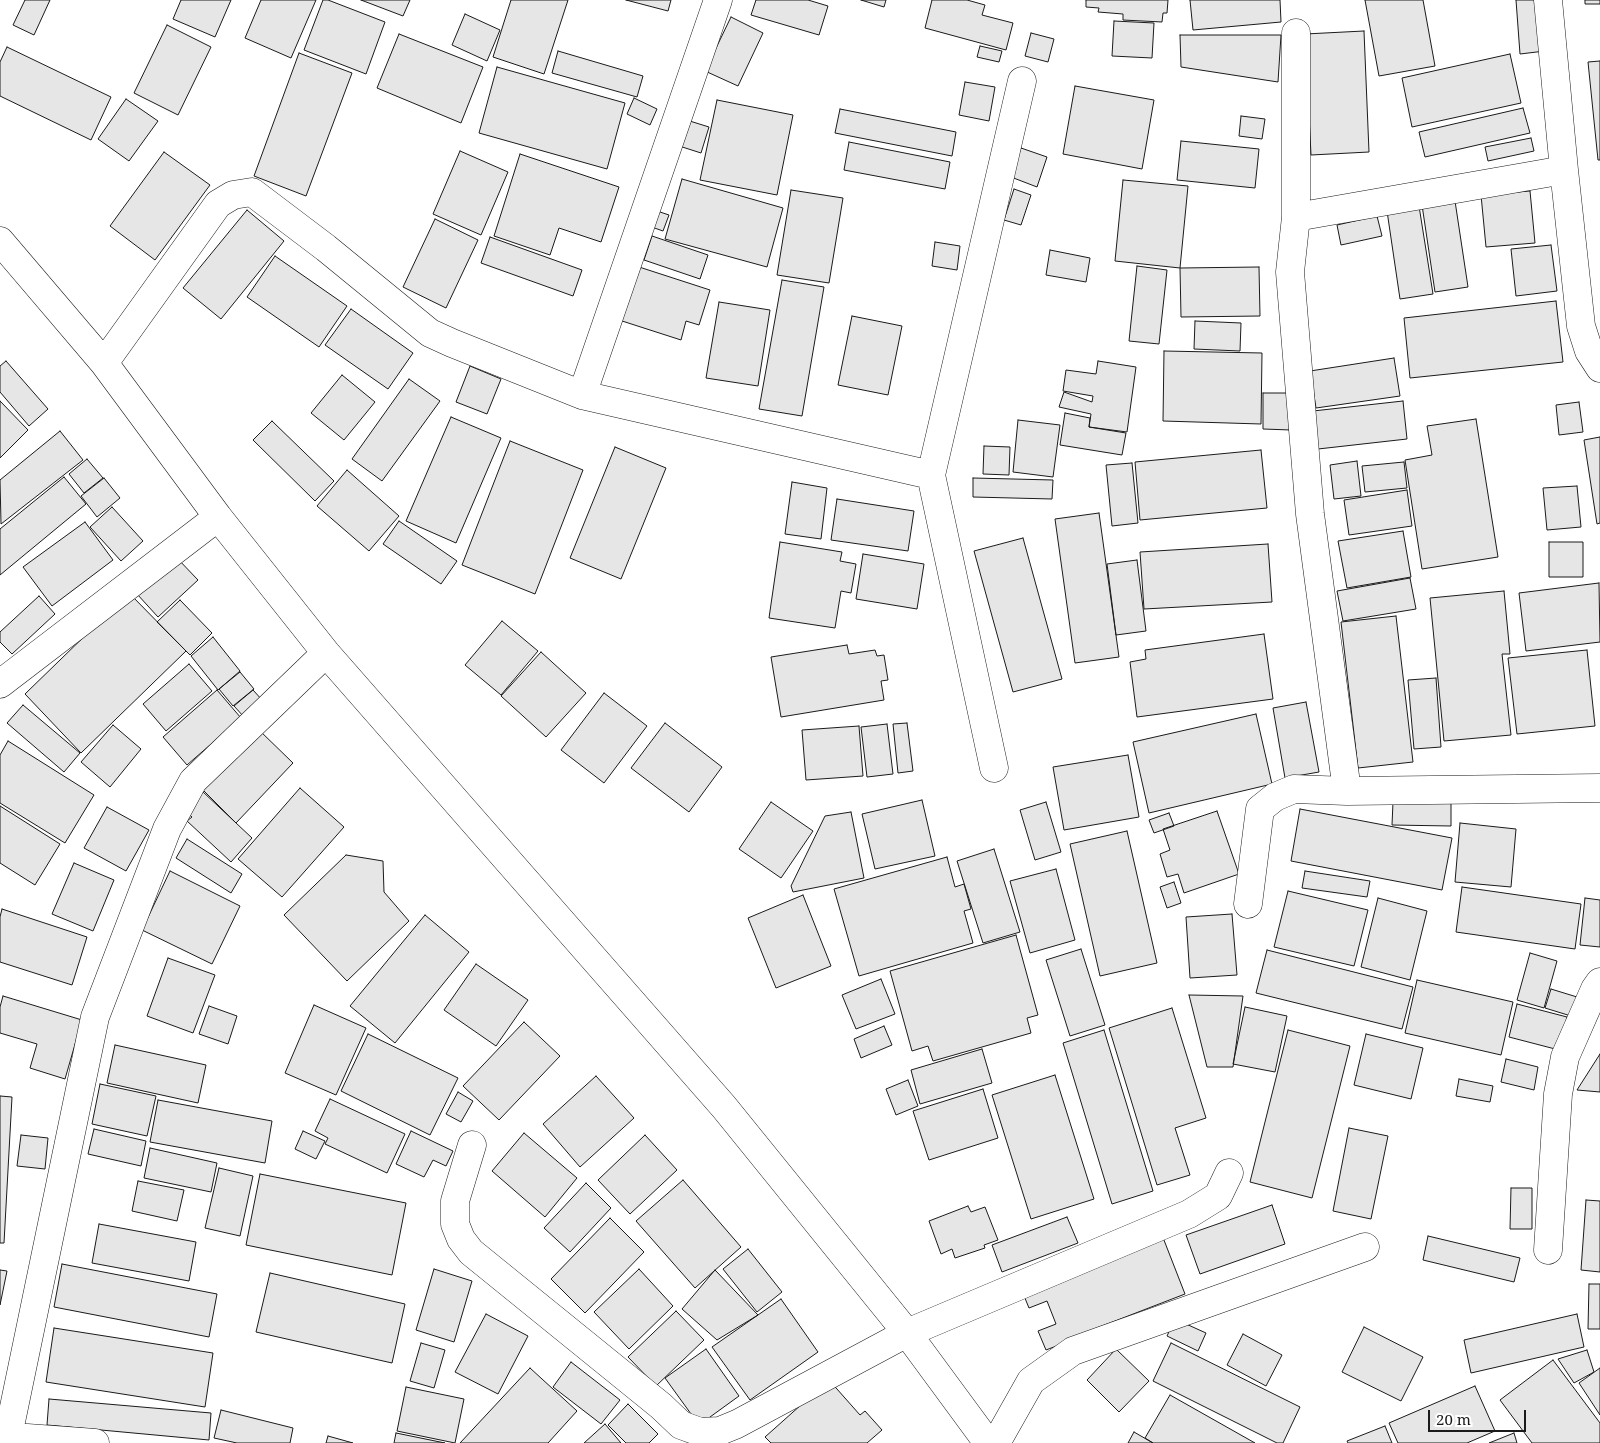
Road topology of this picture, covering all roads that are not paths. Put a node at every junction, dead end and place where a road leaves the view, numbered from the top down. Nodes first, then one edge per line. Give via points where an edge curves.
1 (718, 0) edge
2 (1548, 0) edge
3 (1296, 32) dead end
4 (1022, 81) dead end
5 (1564, 170) junction
6 (1296, 217) junction
7 (0, 241) edge
8 (104, 364) junction
9 (1600, 368) edge
10 (582, 394) junction
11 (931, 475) junction
12 (218, 517) junction
13 (326, 653) junction
14 (0, 684) edge
15 (994, 768) dead end
16 (1600, 788) edge
17 (1347, 790) junction
18 (1248, 904) dead end
19 (1600, 982) edge
20 (472, 1145) dead end
21 (1229, 1173) dead end
22 (1365, 1247) dead end
23 (1548, 1250) dead end
24 (907, 1333) junction
25 (4, 1436) edge
26 (95, 1443) edge
27 (988, 1443) edge
28 (996, 1443) edge

1 - 10 street
2 - 5 street
3 - 6 street
4 - 11 street
5 - 6 street
5 - 9 street via 1581,326 1589,351
6 - 17 street via 1290,272 1310,514
7 - 8 street
8 - 10 street via 218,204 233,194 252,192 430,333
8 - 12 street
10 - 11 street
11 - 15 street
12 - 13 street
12 - 14 street
13 - 24 street via 724,1107
13 - 25 street via 193,781 167,829 95,1017
16 - 17 street
17 - 18 street via 1294,789 1275,797 1260,809
19 - 23 street via 1565,1057 1558,1094
20 - 24 street via 455,1201 455,1224 461,1239 472,1252 681,1425 700,1432 720,1431
21 - 24 street via 1218,1196 1189,1214
22 - 28 street via 1073,1351 1031,1381
24 - 27 street
25 - 26 street

